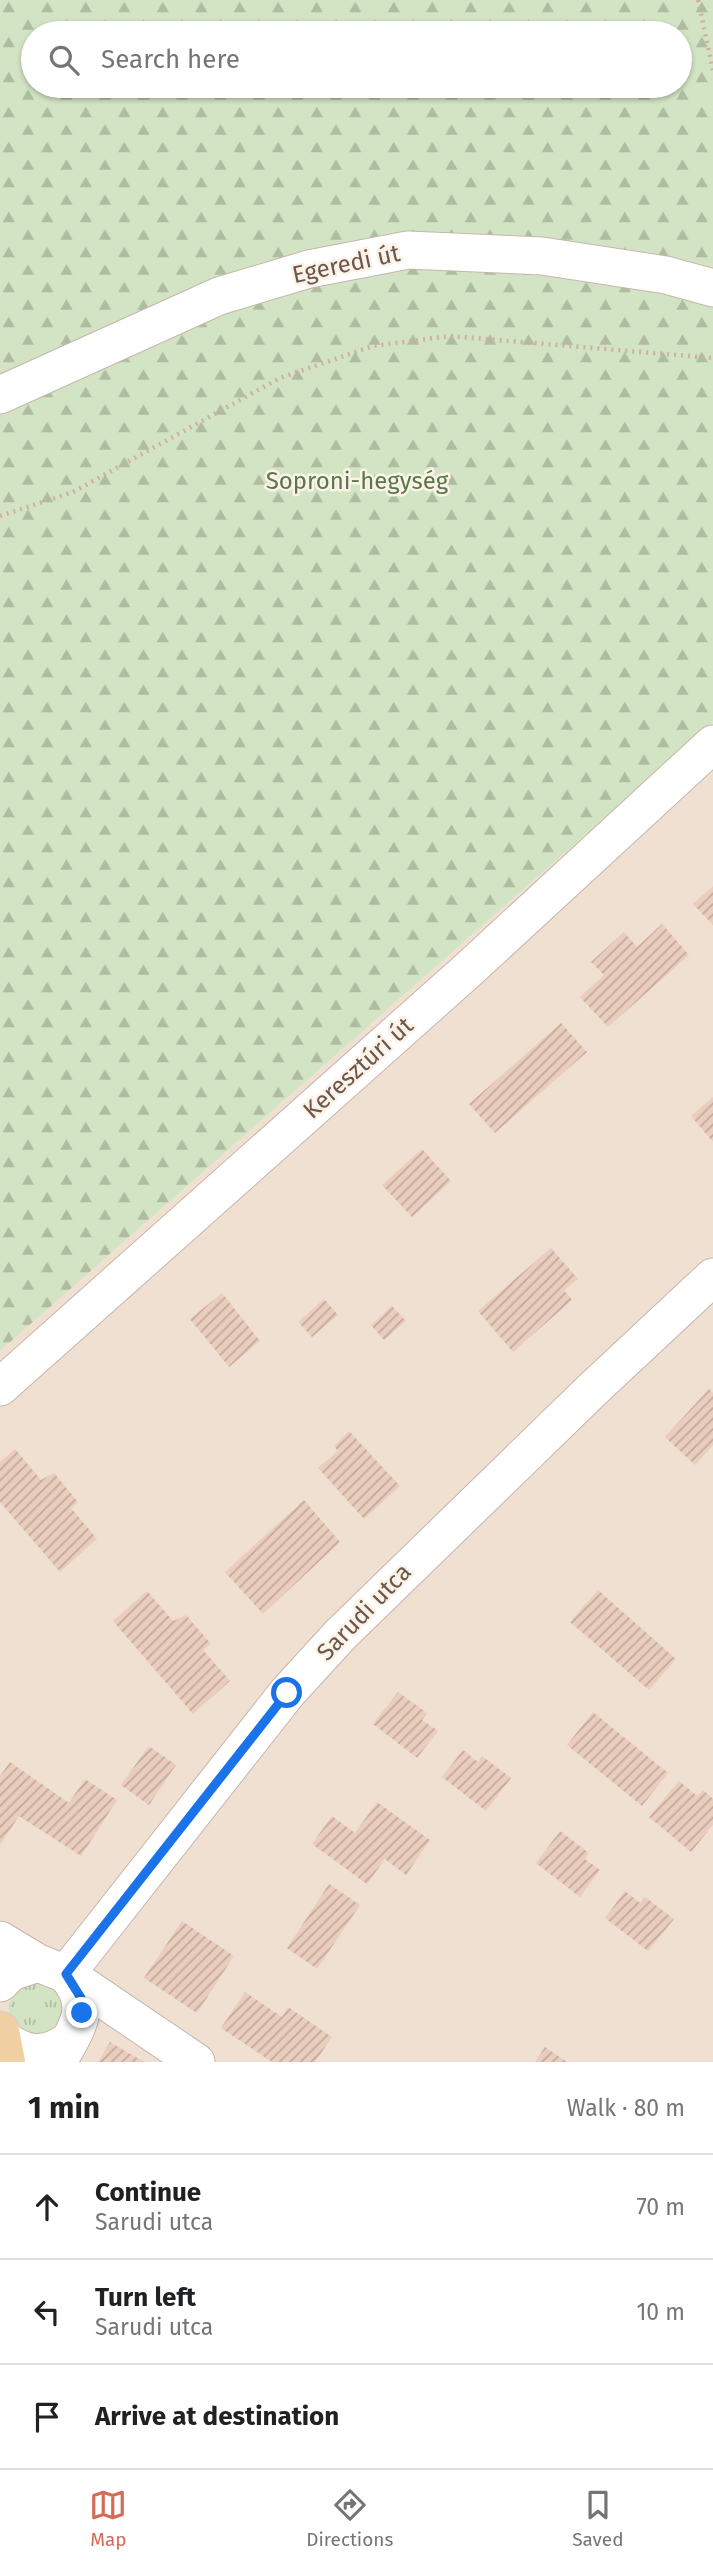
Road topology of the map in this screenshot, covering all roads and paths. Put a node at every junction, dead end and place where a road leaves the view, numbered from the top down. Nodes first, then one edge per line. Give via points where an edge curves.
1 (698, 0) edge
2 (713, 70) edge
3 (713, 288) edge
4 (713, 358) edge
5 (0, 395) edge
6 (0, 516) edge
7 (713, 744) edge
8 (713, 1278) edge
9 (0, 1387) edge
10 (0, 1940) edge
11 (52, 1969) junction
12 (0, 1983) edge
13 (3, 2044) edge
14 (64, 2051) edge
15 (197, 2062) edge

1 - 2 path
3 - 5 street, Egeredi út via 666,275 542,256 408,250 309,269 219,296
4 - 6 path via 450,336 373,346 280,378 73,492
7 - 9 street, Keresztúri út via 468,970
8 - 11 street, Sarudi utca via 340,1635
10 - 11 street
11 - 12 street via 24,1965
11 - 14 street via 81,1998 82,2013
11 - 15 street
13 - 14 street via 28,2053

